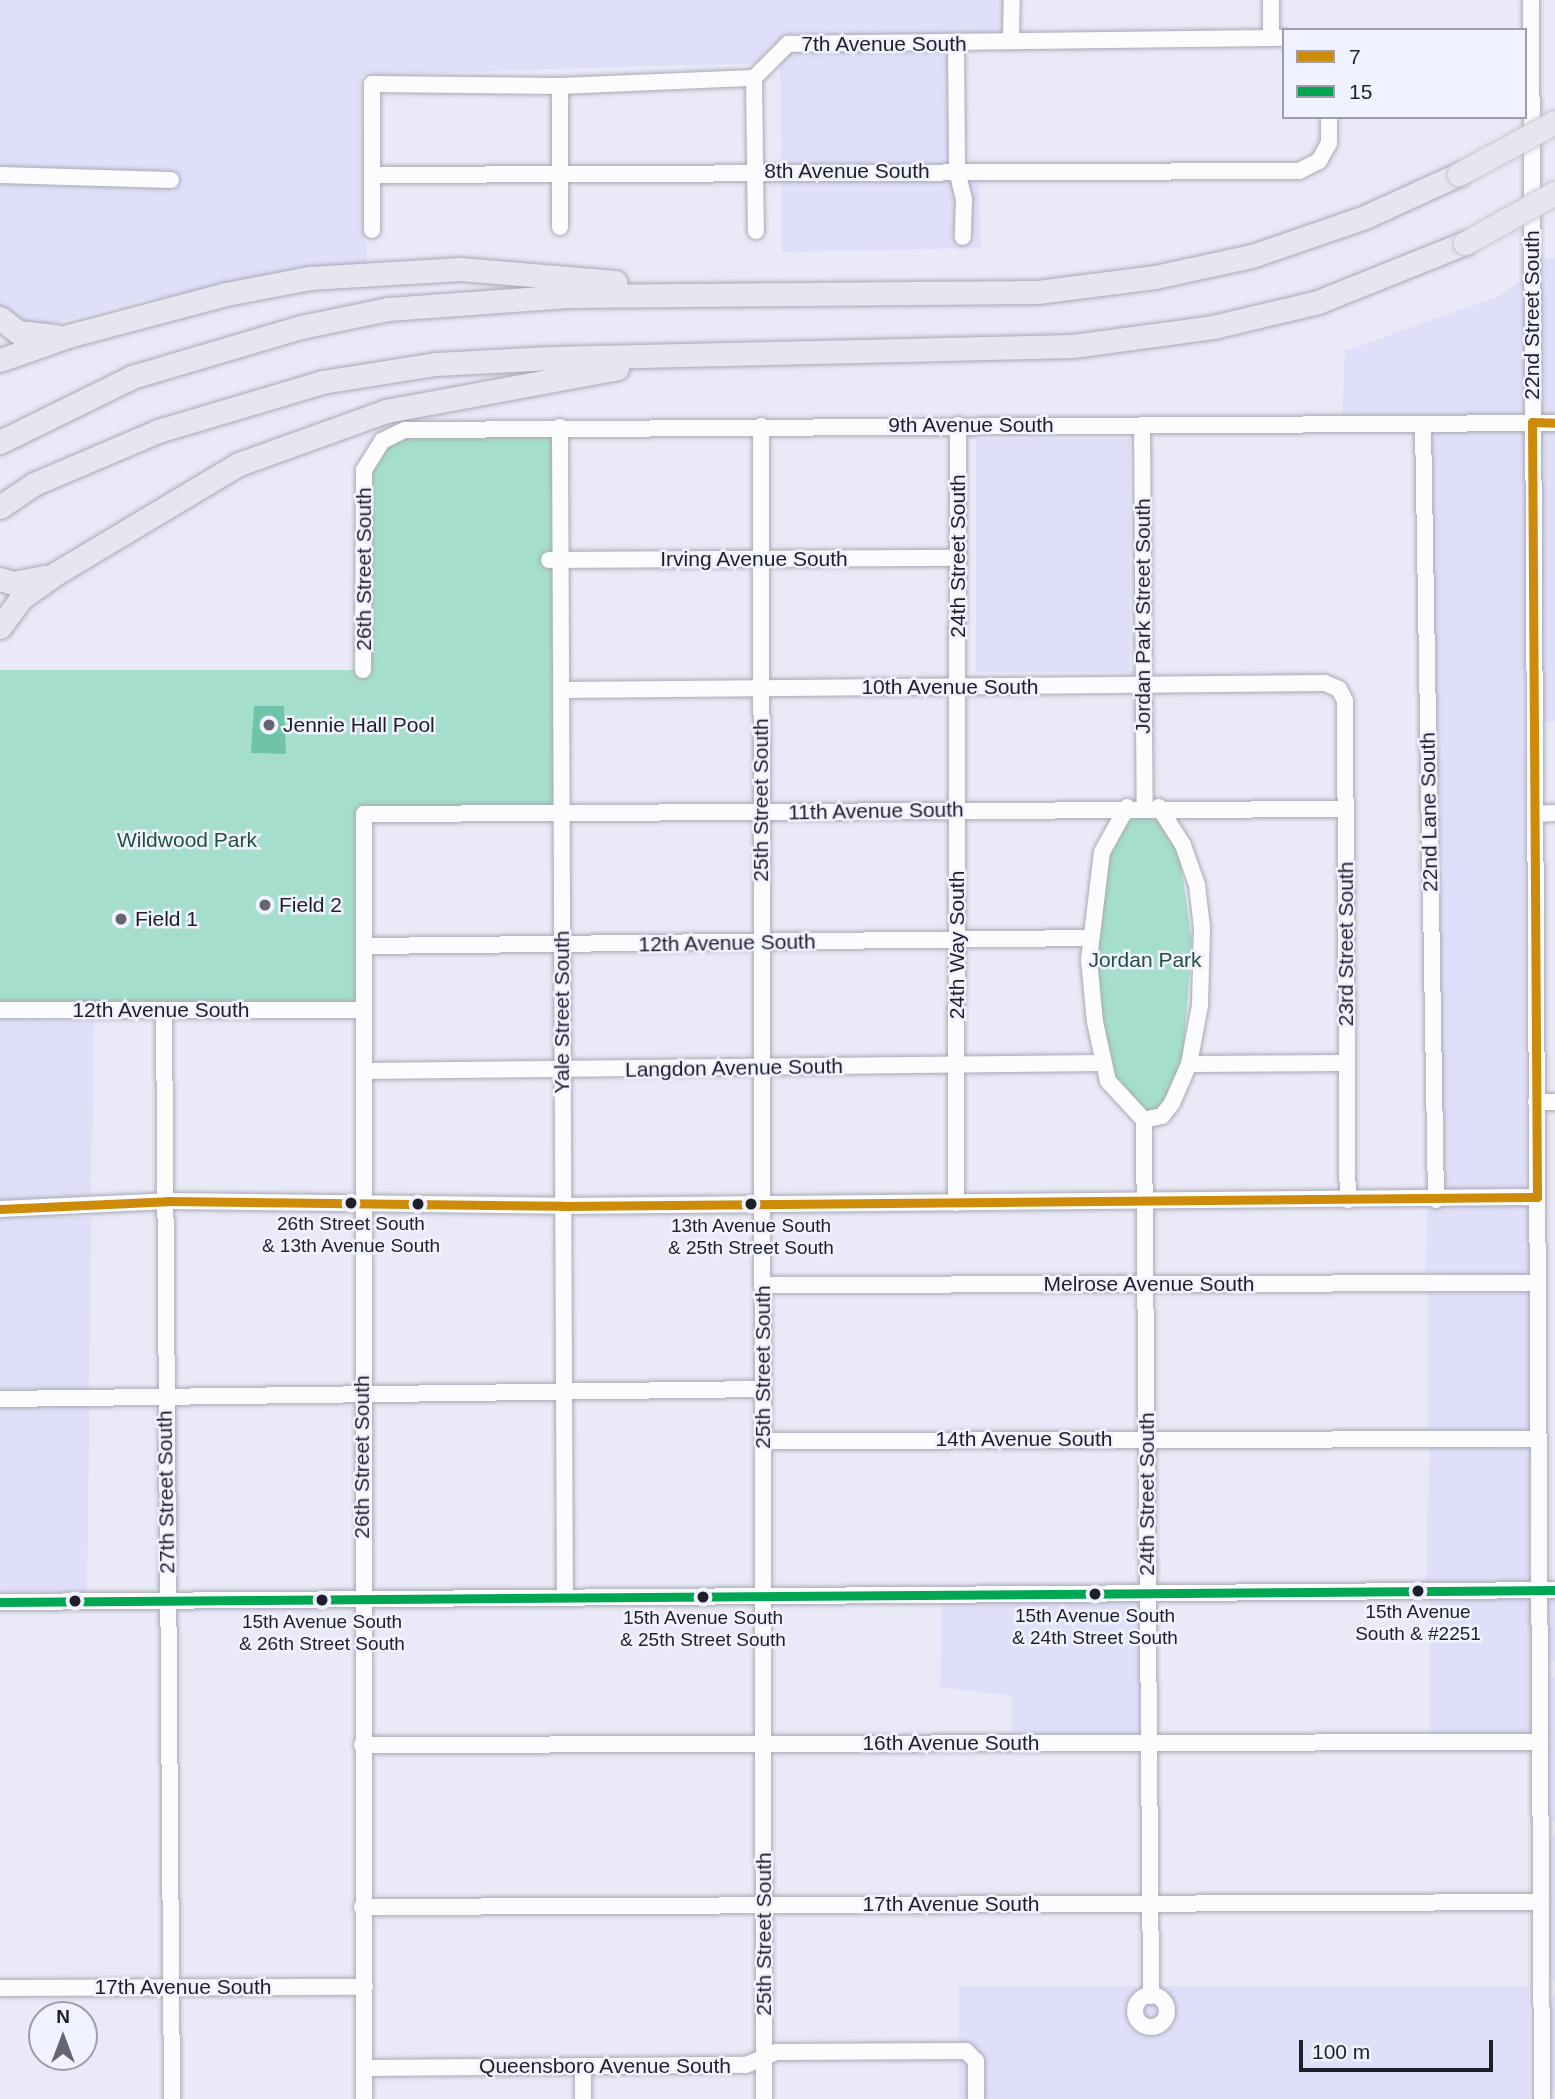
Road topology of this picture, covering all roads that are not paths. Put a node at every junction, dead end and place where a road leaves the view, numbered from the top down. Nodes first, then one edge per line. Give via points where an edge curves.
1 (1012, 0) edge
2 (1271, 0) edge
3 (1531, 0) edge
4 (1528, 37) edge
5 (1277, 38) edge
6 (1011, 39) junction
7 (956, 45) junction
8 (754, 78) junction
9 (560, 86) junction
10 (1329, 119) edge
11 (1555, 122) edge
12 (754, 171) junction
13 (957, 171) junction
14 (559, 172) junction
15 (0, 175) edge
16 (372, 175) junction
17 (171, 180) dead end
18 (1555, 193) edge
19 (559, 227) dead end
20 (372, 230) dead end
21 (756, 231) dead end
22 (963, 237) dead end
23 (754, 294) junction
24 (0, 318) edge
25 (68, 336) junction
26 (708, 355) junction
27 (0, 360) edge
28 (1532, 422) junction
29 (1555, 423) edge
30 (1423, 424) junction
31 (761, 425) junction
32 (958, 425) junction
33 (1142, 425) junction
34 (559, 427) junction
35 (389, 435) joint
36 (0, 442) edge
37 (0, 507) edge
38 (959, 558) junction
39 (761, 559) junction
40 (554, 560) junction
41 (55, 574) junction
42 (0, 579) edge
43 (0, 627) edge
44 (363, 670) dead end
45 (1141, 685) junction
46 (958, 687) junction
47 (761, 688) junction
48 (1339, 689) joint
49 (561, 690) junction
50 (1127, 807) junction
51 (1152, 807) junction
52 (1345, 808) junction
53 (958, 809) junction
54 (761, 812) junction
55 (364, 814) joint
56 (561, 814) junction
57 (1535, 814) junction
58 (1555, 814) edge
59 (1090, 938) junction
60 (957, 940) junction
61 (762, 942) junction
62 (562, 945) junction
63 (364, 946) junction
64 (0, 1010) edge
65 (364, 1010) junction
66 (164, 1011) junction
67 (1103, 1063) junction
68 (1346, 1063) junction
69 (1189, 1064) junction
70 (956, 1066) junction
71 (762, 1068) junction
72 (562, 1070) junction
73 (364, 1071) junction
74 (1536, 1102) junction
75 (1555, 1102) edge
76 (1144, 1120) junction
77 (1537, 1197) junction
78 (1348, 1200) junction
79 (1436, 1200) junction
80 (167, 1202) junction
81 (364, 1202) junction
82 (1145, 1202) junction
83 (956, 1203) junction
84 (762, 1205) junction
85 (563, 1206) junction
86 (0, 1209) edge
87 (1536, 1283) junction
88 (1146, 1284) junction
89 (763, 1285) junction
90 (763, 1389) junction
91 (564, 1391) junction
92 (362, 1394) junction
93 (165, 1396) junction
94 (0, 1399) edge
95 (1147, 1438) junction
96 (1538, 1439) junction
97 (763, 1441) junction
98 (1538, 1470) junction
99 (1555, 1470) edge
100 (1547, 1590) edge
101 (1148, 1593) junction
102 (763, 1596) junction
103 (565, 1597) junction
104 (362, 1599) junction
105 (167, 1600) junction
106 (0, 1602) edge
107 (1547, 1670) edge
108 (1540, 1742) junction
109 (1150, 1743) junction
110 (764, 1744) junction
111 (362, 1745) junction
112 (1548, 1828) edge
113 (1541, 1902) junction
114 (1151, 1903) junction
115 (764, 1905) junction
116 (362, 1907) junction
117 (171, 1987) junction
118 (365, 1987) junction
119 (1548, 1987) edge
120 (0, 1988) edge
121 (1151, 1996) dead end
122 (764, 2059) junction
123 (583, 2066) junction
124 (367, 2068) junction
125 (172, 2099) edge
126 (364, 2099) edge
127 (583, 2099) edge
128 (764, 2099) edge
129 (976, 2099) edge
130 (1542, 2099) edge

1 - 6 street
2 - 5 street
3 - 4 street, 22nd Street South
4 - 28 street, 22nd Street South
5 - 6 street, 7th Avenue South
6 - 7 street, 7th Avenue South
7 - 8 street, 7th Avenue South via 788,44
7 - 13 street
8 - 9 street
8 - 12 street
9 - 14 street
9 - 16 street via 372,84
10 - 13 street, 8th Avenue South via 1329,143 1319,161 1299,170
11 - 23 highway, bridge via 1459,174 1365,216 1252,256 1155,277 1038,292
12 - 13 street, 8th Avenue South
12 - 14 street, 8th Avenue South
12 - 21 street
13 - 22 street via 964,200
14 - 16 street, 8th Avenue South
14 - 19 street
15 - 17 street
16 - 20 street
18 - 26 highway, bridge via 1465,243 1318,302 1213,327 1073,346
23 - 25 highway via 460,269 353,274 226,295
23 - 36 highway via 478,299 388,309 201,355 132,377
24 - 25 highway via 18,332
25 - 27 highway
26 - 37 highway via 436,364 322,382 158,431 34,484
26 - 41 highway via 465,393 335,427 239,464
28 - 29 street, 9th Avenue South
28 - 30 street, 9th Avenue South
28 - 57 street, 22nd Street South
30 - 33 street, 9th Avenue South
30 - 79 street, 22nd Lane South
31 - 32 street, 9th Avenue South
31 - 34 street, 9th Avenue South
31 - 39 street, 25th Street South
32 - 33 street, 9th Avenue South
32 - 38 street, 24th Street South
33 - 45 street, Jordan Park Street South via 1146,671
34 - 35 street, 9th Avenue South via 416,429
34 - 40 street, Yale Street South
35 - 44 street, 26th Street South via 376,447 364,470
38 - 39 street, Irving Avenue South
38 - 46 street, 24th Street South
39 - 40 street, Irving Avenue South
39 - 47 street, 25th Street South
40 - 49 street, Yale Street South
41 - 42 highway via 13,583
41 - 43 highway via 20,599
45 - 46 street, 10th Avenue South
45 - 48 street, 10th Avenue South via 1325,683
45 - 51 street, Jordan Park Street South
46 - 47 street, 10th Avenue South
46 - 53 street, 24th Way South
47 - 49 street, 10th Avenue South
47 - 54 street, 25th Street South
48 - 52 street, 23rd Street South via 1345,701
49 - 56 street, Yale Street South
50 - 51 street, 11th Avenue South
50 - 53 street, 11th Avenue South
50 - 59 street via 1102,852
51 - 52 street, 11th Avenue South
51 - 69 street via 1183,845 1200,905 1200,1005
52 - 68 street, 23rd Street South
53 - 54 street, 11th Avenue South
53 - 60 street, 24th Way South
54 - 56 street, 11th Avenue South
54 - 61 street, 25th Street South
55 - 56 street, 11th Avenue South
55 - 63 street, 26th Street South
56 - 62 street, Yale Street South
57 - 58 street
57 - 74 street, 22nd Street South
59 - 60 street, 12th Avenue South
59 - 67 street via 1095,1023
60 - 61 street, 12th Avenue South
60 - 70 street, 24th Way South
61 - 62 street, 12th Avenue South
61 - 71 street, 25th Street South
62 - 63 street, 12th Avenue South
62 - 72 street, Yale Street South
63 - 65 street, 26th Street South
64 - 66 street, 12th Avenue South
65 - 66 street, 12th Avenue South
65 - 73 street, 26th Street South
66 - 80 street, 27th Street South
67 - 70 street, Langdon Avenue South
67 - 76 street via 1118,1096
68 - 69 street
68 - 78 street, 23rd Street South
69 - 76 street via 1162,1116
70 - 71 street, Langdon Avenue South
70 - 83 street, 24th Way South
71 - 72 street, Langdon Avenue South
71 - 84 street, 25th Street South
72 - 73 street, Langdon Avenue South
72 - 85 street, Yale Street South
73 - 81 street, 26th Street South
74 - 75 street
74 - 77 street, 22nd Street South
76 - 82 street
77 - 79 street
77 - 87 street, 22nd Street South
78 - 79 street
78 - 82 street
80 - 81 street
80 - 86 street
80 - 93 street, 27th Street South
81 - 85 street
81 - 92 street, 26th Street South
82 - 83 street
82 - 88 street, 24th Street South
83 - 84 street
84 - 85 street
84 - 89 street, 25th Street South
85 - 91 street, Yale Street South
87 - 88 street, Melrose Avenue South
87 - 96 street, 22nd Street South
88 - 89 street, Melrose Avenue South
88 - 95 street, 24th Street South
89 - 90 street, 25th Street South
90 - 91 street
90 - 97 street, 25th Street South
91 - 92 street
91 - 103 street, Yale Street South
92 - 93 street
92 - 104 street, 26th Street South
93 - 94 street
93 - 105 street, 27th Street South
95 - 96 street, 14th Avenue South
95 - 97 street, 14th Avenue South
95 - 101 street, 24th Street South
96 - 98 street, 22nd Street South
97 - 102 street, 25th Street South
98 - 99 street
98 - 100 street, 22nd Street South
100 - 101 street
100 - 107 street, 22nd Street South
101 - 102 street
101 - 109 street, 24th Street South
102 - 103 street
102 - 110 street, 25th Street South
103 - 104 street
104 - 105 street
104 - 111 street, 26th Street South
105 - 106 street
105 - 117 street, 27th Street South
107 - 108 street, 22nd Street South
108 - 109 street, 16th Avenue South
108 - 112 street, 22nd Street South
109 - 110 street, 16th Avenue South
109 - 114 street, 24th Street South
110 - 111 street, 16th Avenue South
110 - 115 street, 25th Street South
111 - 116 street, 26th Street South
112 - 113 street, 22nd Street South
113 - 114 street, 17th Avenue South
113 - 119 street, 22nd Street South
114 - 115 street, 17th Avenue South
114 - 121 street, 24th Street South
115 - 116 street, 17th Avenue South
115 - 122 street, 25th Street South
116 - 118 street, 26th Street South
117 - 118 street, 17th Avenue South
117 - 120 street, 17th Avenue South
117 - 125 street, 27th Street South
118 - 124 street, 26th Street South
119 - 130 street, 22nd Street South
122 - 123 street, Queensboro Avenue South via 746,2065
122 - 128 street, 25th Street South
122 - 129 street, Queensboro Avenue South via 777,2052 966,2051 976,2061
123 - 124 street, Queensboro Avenue South
123 - 127 street
124 - 126 street, 26th Street South

